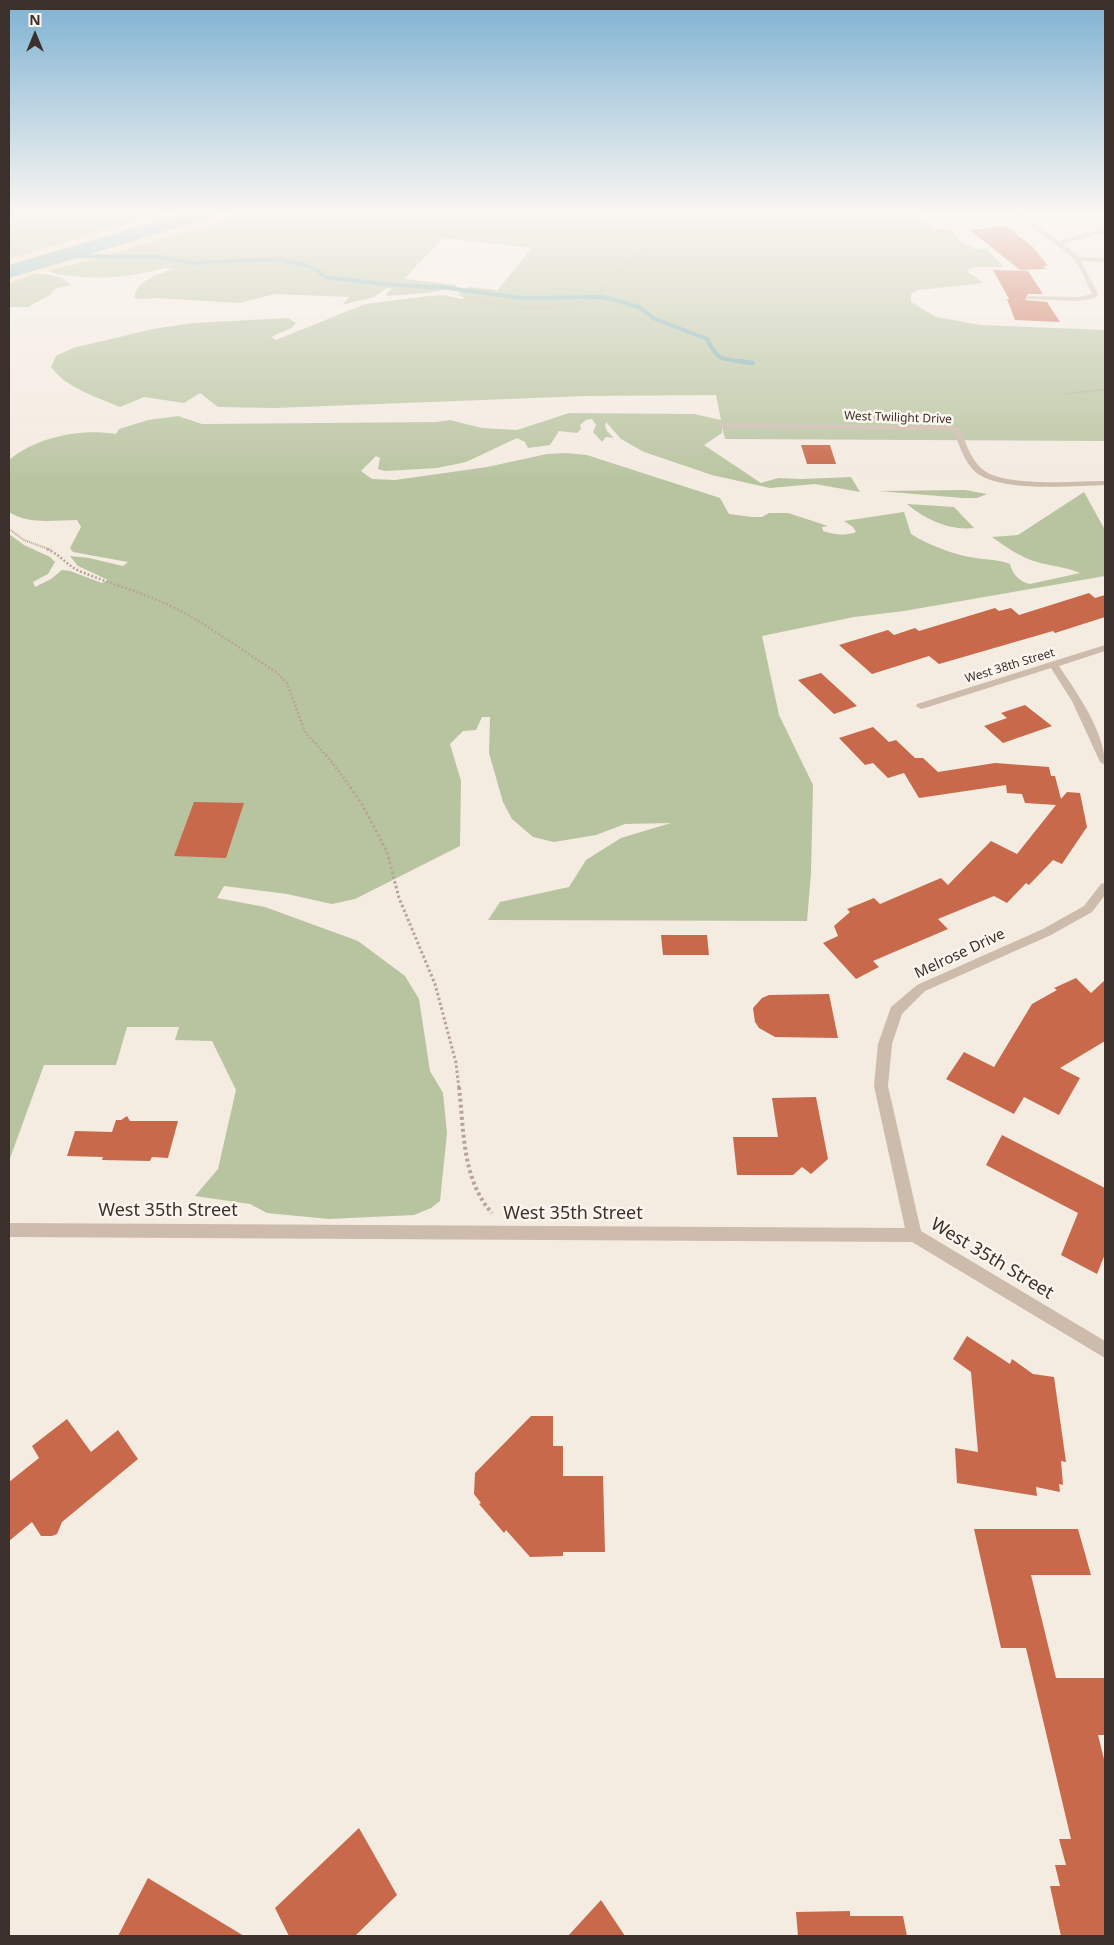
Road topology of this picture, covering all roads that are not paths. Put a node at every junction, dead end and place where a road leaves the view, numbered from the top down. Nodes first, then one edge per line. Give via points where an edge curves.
1 (724, 426) dead end
2 (1105, 483) edge
3 (1105, 648) edge
4 (1054, 666) junction
5 (921, 706) dead end
6 (1105, 762) edge
7 (1105, 887) edge
8 (9, 1230) edge
9 (914, 1235) junction
10 (1105, 1350) edge

1 - 2 street, West Twilight Drive via 956,428 975,466 993,478 1016,482
3 - 4 street, West 38th Street
4 - 5 street, West 38th Street
4 - 6 street via 1077,701
7 - 9 street, Melrose Drive via 1088,909 1047,932 921,988 896,1011 885,1044 881,1086
8 - 9 street, West 35th Street
9 - 10 street, West 35th Street

